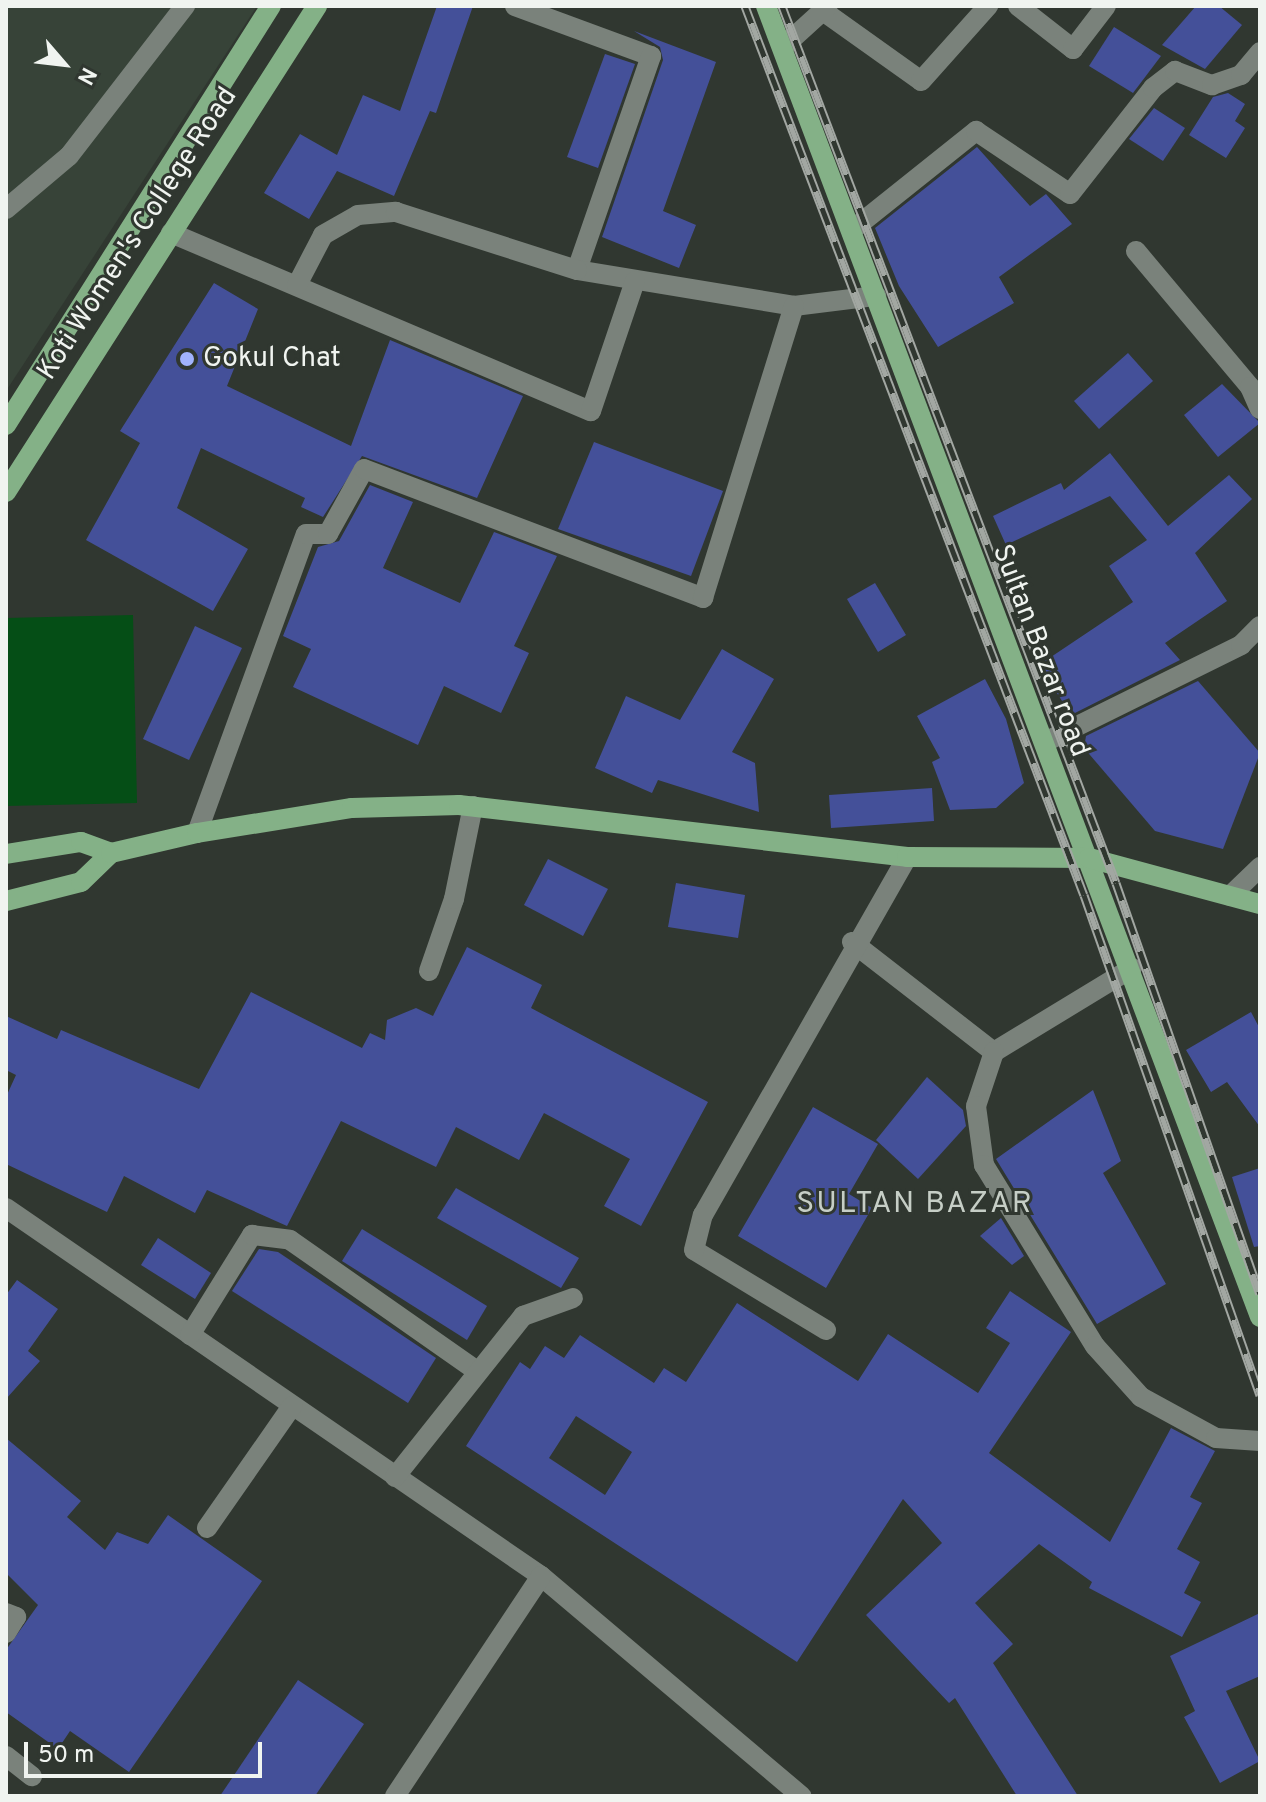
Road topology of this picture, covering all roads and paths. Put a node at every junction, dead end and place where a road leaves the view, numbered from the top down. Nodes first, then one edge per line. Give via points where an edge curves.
1 (185, 6) edge
2 (271, 6) edge
3 (317, 6) edge
4 (515, 6) edge
5 (766, 6) edge
6 (988, 6) edge
7 (1018, 6) edge
8 (1106, 6) edge
9 (826, 8) edge
10 (784, 46) junction
11 (1260, 52) edge
12 (6, 209) edge
13 (852, 230) junction
14 (171, 233) junction
15 (1136, 251) dead end
16 (577, 270) junction
17 (635, 281) junction
18 (297, 285) junction
19 (876, 296) junction
20 (794, 306) junction
21 (1260, 409) edge
22 (6, 425) edge
23 (6, 492) edge
24 (1260, 626) edge
25 (1045, 742) junction
26 (473, 806) junction
27 (197, 833) junction
28 (111, 853) junction
29 (6, 854) edge
30 (907, 857) junction
31 (1089, 858) junction
32 (1260, 867) edge
33 (1230, 896) junction
34 (6, 901) edge
35 (1260, 904) edge
36 (852, 942) junction
37 (1132, 968) junction
38 (429, 971) dead end
39 (994, 1052) junction
40 (6, 1208) edge
41 (573, 1298) dead end
42 (1260, 1317) edge
43 (826, 1330) dead end
44 (190, 1335) junction
45 (476, 1370) junction
46 (292, 1406) junction
47 (1260, 1441) edge
48 (395, 1477) junction
49 (207, 1528) dead end
50 (541, 1576) junction
51 (6, 1613) edge
52 (6, 1633) edge
53 (6, 1756) edge
54 (32, 1776) dead end
55 (395, 1796) edge
56 (801, 1796) edge

1 - 12 street via 69,156
2 - 22 main road, Koti Women's College Road
3 - 14 main road, Koti Women's College Road
4 - 16 street via 651,56
5 - 10 main road, Sultan Bazar road
6 - 9 street via 921,81
7 - 8 street via 1073,49
9 - 10 street
10 - 13 main road, Sultan Bazar road
11 - 13 street via 1241,75 1212,85 1175,71 1153,88 1070,194 976,131
13 - 19 main road, Sultan Bazar road
14 - 18 street
14 - 23 main road, Koti Women's College Road
15 - 21 street
16 - 17 street
16 - 18 street via 396,212 358,215 323,235
17 - 18 street via 591,411
17 - 20 street
19 - 20 street
19 - 25 main road, Sultan Bazar road
20 - 27 street via 703,598 364,469 328,534 306,534
24 - 25 street via 1241,645
25 - 31 main road, Sultan Bazar road
26 - 27 main road via 352,808
26 - 30 main road
26 - 38 street via 454,899
27 - 28 main road
28 - 29 main road via 81,842
28 - 34 main road via 81,882
30 - 31 main road
30 - 36 street
31 - 33 main road
31 - 37 main road, Sultan Bazar road
32 - 33 street
33 - 35 main road
36 - 39 street
36 - 43 street via 703,1215 694,1250
37 - 39 street
37 - 42 main road, Sultan Bazar road
39 - 47 street via 976,1106 984,1165 1095,1346 1141,1397 1216,1438
40 - 44 street
41 - 45 street via 523,1316
44 - 45 street via 252,1235 290,1240
44 - 46 street
45 - 48 street
46 - 48 street
46 - 49 street
48 - 50 street
50 - 55 street
50 - 56 street
51 - 52 street via 16,1617
53 - 54 street

